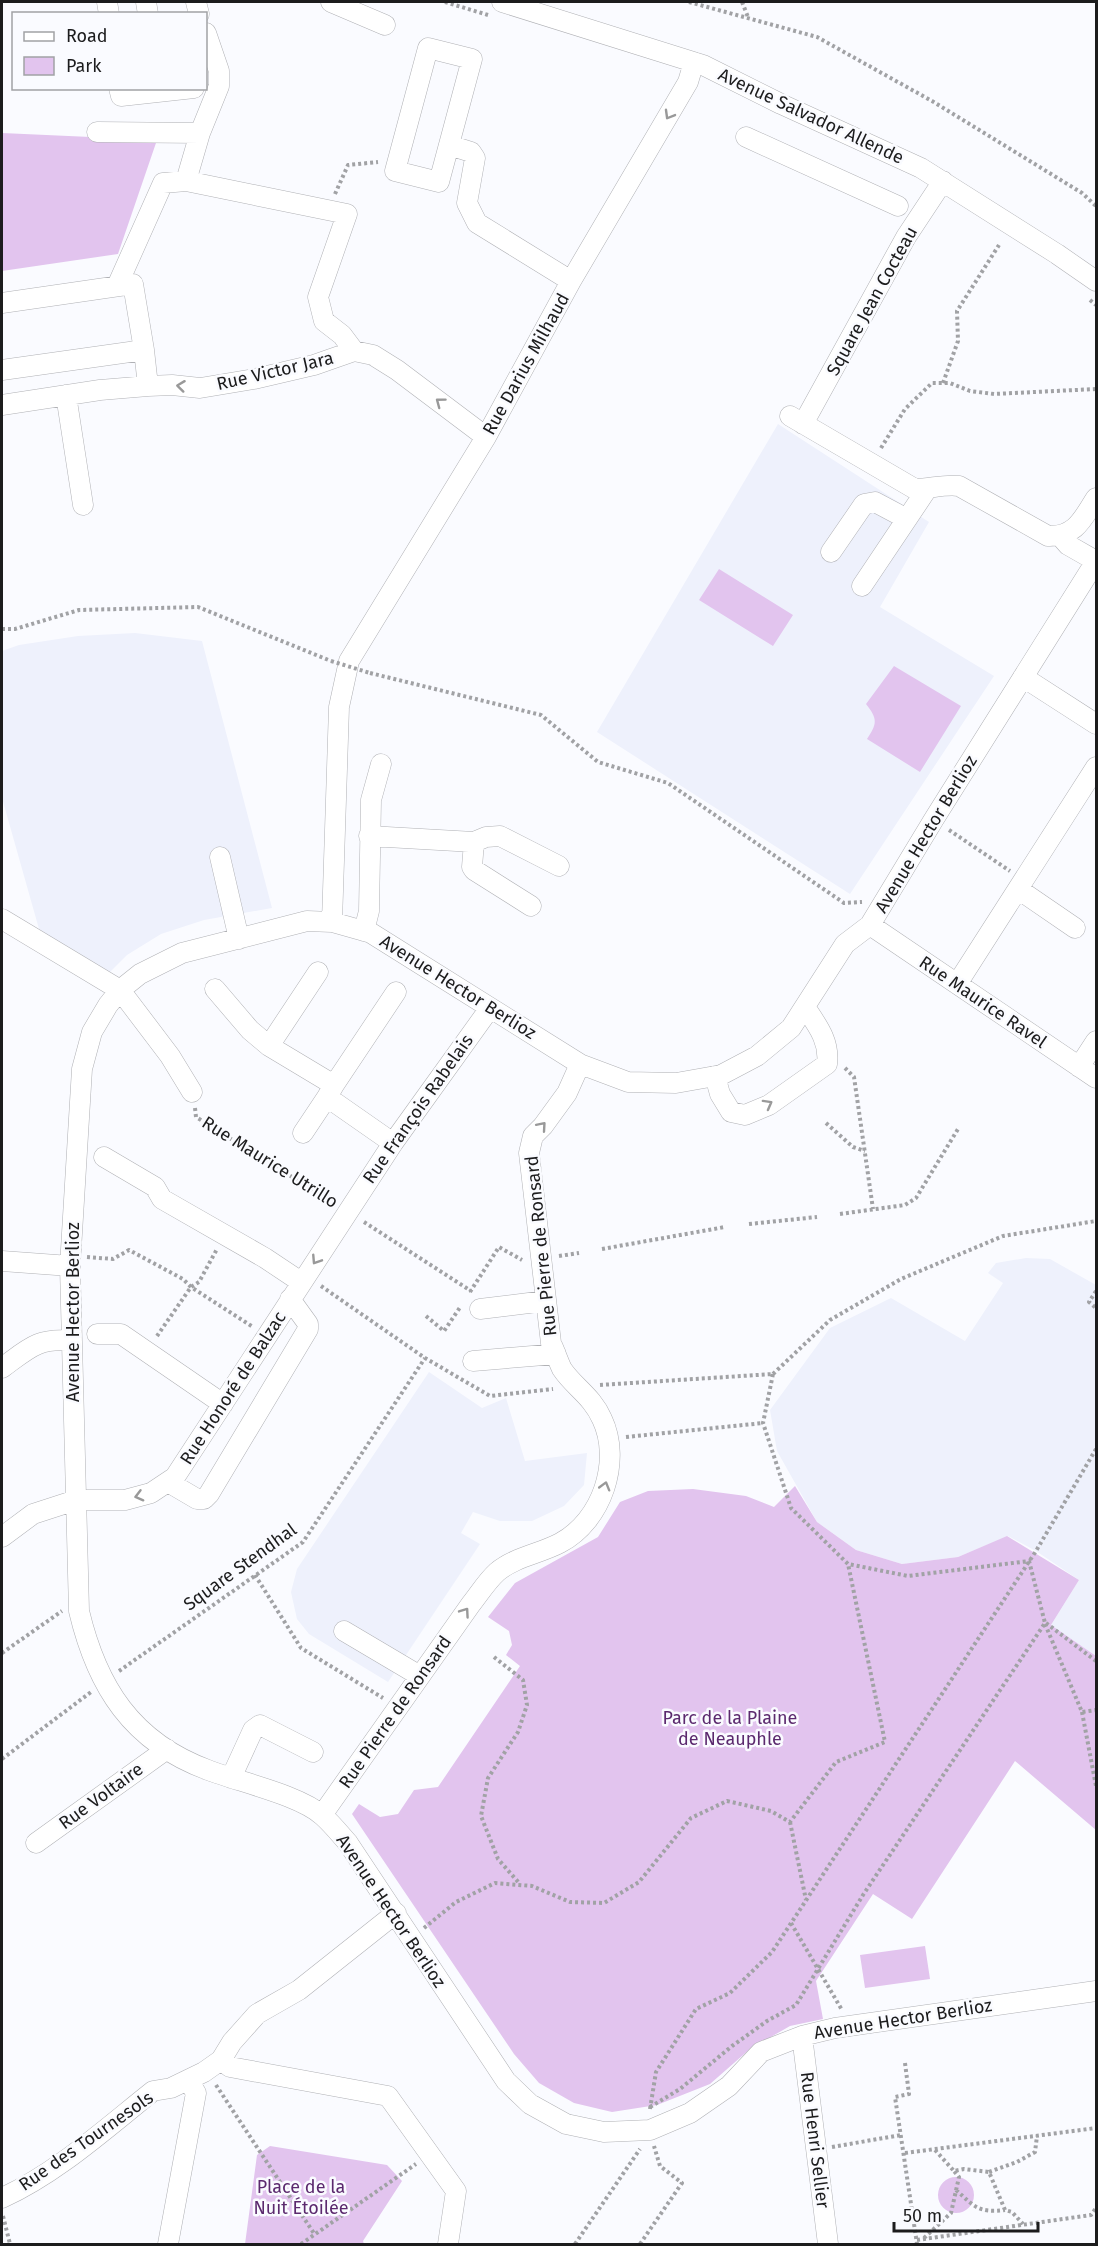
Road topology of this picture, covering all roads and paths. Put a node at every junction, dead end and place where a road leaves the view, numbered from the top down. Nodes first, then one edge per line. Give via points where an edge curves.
1 (331, 2) edge
2 (445, 2) edge
3 (689, 2) edge
4 (742, 2) edge
5 (499, 9) edge
6 (748, 17) junction
7 (385, 25) dead end
8 (207, 36) edge
9 (694, 62) junction
10 (212, 87) edge
11 (119, 90) edge
12 (157, 90) edge
13 (97, 132) dead end
14 (200, 133) junction
15 (746, 137) dead end
16 (449, 145) junction
17 (398, 160) junction
18 (186, 181) junction
19 (943, 181) junction
20 (898, 206) dead end
21 (1096, 206) edge
22 (327, 210) junction
23 (999, 245) dead end
24 (571, 281) junction
25 (117, 286) junction
26 (1092, 290) edge
27 (2, 303) edge
28 (1096, 306) edge
29 (144, 350) junction
30 (354, 351) junction
31 (2, 370) edge
32 (943, 383) junction
33 (148, 386) junction
34 (1096, 389) edge
35 (66, 395) junction
36 (2, 405) edge
37 (486, 437) junction
38 (872, 464) junction
39 (927, 489) junction
40 (1096, 498) edge
41 (83, 505) dead end
42 (907, 519) junction
43 (1061, 537) junction
44 (831, 552) dead end
45 (1096, 561) edge
46 (862, 586) dead end
47 (2, 629) edge
48 (340, 661) junction
49 (1023, 677) junction
50 (1096, 724) edge
51 (381, 764) dead end
52 (1096, 767) edge
53 (934, 819) junction
54 (369, 836) junction
55 (474, 842) junction
56 (220, 857) dead end
57 (559, 866) dead end
58 (1021, 885) junction
59 (886, 901) junction
60 (531, 906) dead end
61 (2, 919) edge
62 (332, 922) junction
63 (870, 925) junction
64 (1075, 928) dead end
65 (364, 931) junction
66 (239, 939) junction
67 (318, 972) dead end
68 (957, 984) junction
69 (215, 989) dead end
70 (120, 990) junction
71 (396, 992) dead end
72 (805, 1007) junction
73 (490, 1008) junction
74 (1096, 1041) edge
75 (269, 1046) junction
76 (580, 1064) junction
77 (827, 1064) junction
78 (1079, 1066) junction
79 (714, 1076) junction
80 (1096, 1078) edge
81 (331, 1091) junction
82 (192, 1092) joint
83 (826, 1123) dead end
84 (958, 1129) dead end
85 (303, 1133) dead end
86 (393, 1143) junction
87 (865, 1151) junction
88 (104, 1157) dead end
89 (873, 1209) junction
90 (348, 1211) junction
91 (840, 1214) dead end
92 (817, 1217) dead end
93 (1096, 1221) edge
94 (749, 1224) dead end
95 (725, 1227) dead end
96 (225, 1236) junction
97 (602, 1249) dead end
98 (579, 1253) dead end
99 (540, 1258) junction
100 (2, 1261) edge
101 (70, 1261) junction
102 (304, 1279) junction
103 (191, 1287) junction
104 (471, 1291) junction
105 (1096, 1291) edge
106 (290, 1299) junction
107 (545, 1301) junction
108 (1096, 1308) edge
109 (480, 1309) dead end
110 (426, 1316) dead end
111 (97, 1334) dead end
112 (266, 1336) junction
113 (72, 1341) junction
114 (146, 1351) junction
115 (556, 1354) junction
116 (425, 1358) junction
117 (473, 1361) dead end
118 (2, 1368) edge
119 (773, 1374) junction
120 (579, 1386) junction
121 (223, 1404) junction
122 (763, 1423) junction
123 (609, 1439) junction
124 (1096, 1449) edge
125 (168, 1482) junction
126 (76, 1500) junction
127 (2, 1538) edge
128 (1029, 1561) junction
129 (848, 1564) junction
130 (255, 1575) junction
131 (79, 1611) junction
132 (1045, 1623) junction
133 (344, 1631) dead end
134 (2, 1653) edge
135 (494, 1657) dead end
136 (1096, 1661) edge
137 (420, 1676) junction
138 (104, 1682) junction
139 (398, 1708) junction
140 (1096, 1710) edge
141 (1082, 1712) junction
142 (167, 1749) junction
143 (313, 1752) dead end
144 (2, 1759) edge
145 (231, 1778) junction
146 (1096, 1786) edge
147 (322, 1815) junction
148 (790, 1822) junction
149 (36, 1843) dead end
150 (520, 1885) junction
151 (806, 1901) junction
152 (396, 1913) junction
153 (791, 1923) junction
154 (412, 1938) junction
155 (818, 1969) junction
156 (1096, 1991) edge
157 (843, 2027) junction
158 (801, 2036) junction
159 (221, 2060) junction
160 (905, 2063) dead end
161 (188, 2080) junction
162 (214, 2082) dead end
163 (650, 2108) junction
164 (1096, 2128) edge
165 (901, 2135) junction
166 (1037, 2136) junction
167 (652, 2138) junction
168 (817, 2149) junction
169 (934, 2150) junction
170 (905, 2153) junction
171 (429, 2154) junction
172 (954, 2171) junction
173 (989, 2172) junction
174 (956, 2190) junction
175 (2, 2198) edge
176 (1096, 2208) edge
177 (1005, 2210) junction
178 (2, 2212) edge
179 (1024, 2225) junction
180 (315, 2235) junction
181 (924, 2239) junction
182 (917, 2242) edge
183 (10, 2244) edge
184 (168, 2244) edge
185 (301, 2244) edge
186 (448, 2244) edge
187 (575, 2244) edge
188 (640, 2244) edge
189 (828, 2244) edge

1 - 7 street
2 - 5 path
3 - 6 path
4 - 6 path
5 - 9 street, Avenue Salvador Allende
6 - 21 path via 817,38 961,118 1082,193
8 - 10 street via 219,70
9 - 19 street, Avenue Salvador Allende
9 -> 24 street, Rue Darius Milhaud via 688,82
10 - 14 street
11 - 12 street via 120,96
13 - 14 street
14 - 18 street
15 - 20 street
16 - 17 street via 439,182 395,171
16 - 17 street via 472,59 428,48
16 - 24 street via 471,152 476,158 467,203 477,223
17 - 22 path via 348,165
18 - 22 street
18 - 25 street via 162,183
19 - 26 street, Avenue Salvador Allende
19 - 38 street, Square Jean Cocteau via 796,420
22 - 30 street via 347,214 318,297 324,321
23 - 32 path via 957,310 958,341
24 - 37 street, Rue Darius Milhaud
25 - 27 street
25 - 29 street via 133,284
26 - 28 path
29 - 31 street
29 - 33 street
30 -> 33 street, Rue Victor Jara via 243,381 200,388
37 -> 30 street, Rue Victor Jara via 397,370 373,355
32 - 34 path via 994,394
32 - 38 path via 932,382 905,409
33 - 35 street, Rue Victor Jara
35 - 36 street, Rue Victor Jara
35 - 41 street
37 - 48 street, Rue Darius Milhaud
38 - 39 street via 915,489
39 - 42 street
39 - 43 street via 944,484 959,486 1048,536
40 - 43 street via 1071,532
42 - 44 street via 875,502 864,504
42 - 46 street
43 - 45 street
45 - 49 street, Avenue Hector Berlioz
47 - 48 path via 15,629 79,610 198,607
48 - 59 path, bridge via 370,673 541,715 598,762 668,783 844,903
48 - 62 street, Rue Darius Milhaud
49 - 50 street
49 - 53 street, Avenue Hector Berlioz
51 - 54 street via 371,800
52 - 58 street
53 - 58 path
53 - 59 street, Avenue Hector Berlioz
54 - 55 street
54 - 65 street via 369,911
55 - 57 street via 500,836
55 - 60 street via 474,870
56 - 66 street
58 - 64 street
58 - 68 street
59 - 63 street, Avenue Hector Berlioz
61 - 70 street
62 - 65 street, Avenue Hector Berlioz
62 - 66 street, Avenue Hector Berlioz via 307,921
63 - 68 street, Rue Maurice Ravel
63 - 72 street, Avenue Hector Berlioz via 845,944
65 - 73 street, Avenue Hector Berlioz
66 - 70 street, Avenue Hector Berlioz via 182,953 140,974
67 - 75 street
68 - 78 street, Rue Maurice Ravel
69 - 75 street
70 - 82 street, Rue Maurice Utrillo
70 - 101 street, Avenue Hector Berlioz via 92,1032 82,1069
71 - 81 street
72 - 77 street via 824,1037
72 - 79 street, Avenue Hector Berlioz via 791,1028 757,1056
73 - 76 street, Avenue Hector Berlioz
73 - 86 street, Rue François Rabelais
74 - 78 street
75 - 81 street
76 - 79 street, Avenue Hector Berlioz via 628,1082 676,1083
99 -> 76 street, Rue Pierre de Ronsard via 529,1154 533,1136 567,1093
79 -> 77 street via 731,1112 745,1115 769,1105
77 - 87 path via 846,1068 854,1077
78 - 80 street, Rue Maurice Ravel
81 - 85 street
81 - 86 street
82 - 90 path, Rue Maurice Utrillo via 196,1117
83 - 87 path via 853,1147
84 - 89 path via 916,1198 905,1205
86 - 90 street, Rue François Rabelais
87 - 89 path
88 - 96 street via 155,1187 162,1199
89 - 91 path
90 -> 102 street, Rue Honoré de Balzac
90 - 104 path, Rue Maurice Utrillo
92 - 94 path
93 - 119 path via 1003,1236 901,1279 830,1320
95 - 97 path
96 - 102 street
96 - 103 path via 199,1282
98 - 99 path
99 - 104 path via 523,1261 499,1247
99 - 107 street, Rue Pierre de Ronsard
100 - 101 street
101 - 103 path via 113,1259 129,1250
101 - 113 street, Avenue Hector Berlioz
102 - 106 street, Rue Honoré de Balzac
102 - 116 path
103 - 112 path
103 - 114 path
104 - 110 path via 444,1331
105 - 108 path via 1089,1302
106 - 112 street, Rue Honoré de Balzac
106 - 125 street via 308,1329 209,1494 197,1499
107 - 109 street
107 - 115 street, Rue Pierre de Ronsard
111 - 114 street via 120,1334
112 - 121 street, Rue Honoré de Balzac
113 - 118 street via 38,1342
113 - 126 street, Avenue Hector Berlioz
114 - 121 street
115 - 117 street
115 - 120 street, Rue Pierre de Ronsard via 563,1369
116 - 120 path via 490,1396
116 - 130 path, Square Stendhal via 303,1542
119 - 120 path
119 - 122 path
120 - 123 street, Rue Pierre de Ronsard via 594,1402
121 - 125 street, Rue Honoré de Balzac via 175,1478
122 - 123 path
122 - 129 path via 791,1508
137 -> 123 street, Rue Pierre de Ronsard via 497,1572 560,1543 590,1514 603,1493 610,1466
124 - 128 path
125 -> 126 street, Rue Honoré de Balzac via 151,1493 125,1500
126 - 127 street, Rue Honoré de Balzac via 33,1514
126 - 131 street, Avenue Hector Berlioz
128 - 129 path via 908,1576
128 - 132 path
128 - 151 path
129 - 148 path via 885,1742 836,1762
130 - 138 path, Square Stendhal
130 - 139 path via 301,1648
131 - 134 path via 60,1611
131 - 138 street, Avenue Hector Berlioz
132 - 136 path
132 - 141 path
132 - 155 path
133 - 137 street
135 - 150 path via 523,1680 527,1705 518,1732 488,1778 481,1816 498,1859
137 - 139 street, Rue Pierre de Ronsard
138 - 142 street, Avenue Hector Berlioz via 131,1720
138 - 144 path, Square Stendhal
139 - 147 street, Rue Pierre de Ronsard
140 - 141 path
141 - 146 path
142 - 145 street, Avenue Hector Berlioz via 206,1770
142 - 149 street, Rue Voltaire
143 - 145 street via 260,1725 253,1730
145 - 147 street, Avenue Hector Berlioz via 299,1802
147 - 152 street, Avenue Hector Berlioz via 348,1843
148 - 150 path via 771,1811 727,1801 691,1818 639,1882 604,1903 570,1902
148 - 151 path
150 - 154 path via 495,1883 456,1902
151 - 153 path
152 - 154 street, Avenue Hector Berlioz
152 - 159 street, Rue des Tournesols via 299,1990 257,2014
153 - 155 path
153 - 163 path via 772,1952 730,1993 696,2009 656,2072
154 - 167 street, Avenue Hector Berlioz via 506,2081 530,2104 566,2124
155 - 157 path via 842,2009
155 - 163 path via 796,2004
156 - 157 street, Avenue Hector Berlioz
157 - 158 street, Avenue Hector Berlioz
158 - 167 street, Avenue Hector Berlioz via 761,2052 729,2086
158 - 168 street, Rue Henri Sellier
159 - 161 street, Rue des Tournesols
159 - 171 street via 230,2067 387,2096
160 - 165 path via 909,2094 895,2097
161 - 175 street, Rue des Tournesols via 153,2091 52,2169
161 - 184 street via 196,2093
162 - 180 path
163 - 167 path
164 - 166 path
165 - 168 path
165 - 170 path
166 - 169 path
166 - 173 path via 1035,2152
167 - 187 path via 639,2149
167 - 188 path via 660,2166 682,2183
168 - 189 street, Rue Henri Sellier
169 - 170 path
169 - 172 path
170 - 182 path
171 - 180 path
171 - 186 street via 456,2191
172 - 173 path
172 - 174 path via 958,2176
173 - 177 path
174 - 177 path via 980,2210
174 - 181 path via 951,2213
176 - 179 path via 1091,2215
177 - 179 path
178 - 183 path
179 - 181 path
180 - 185 path
181 - 182 path

